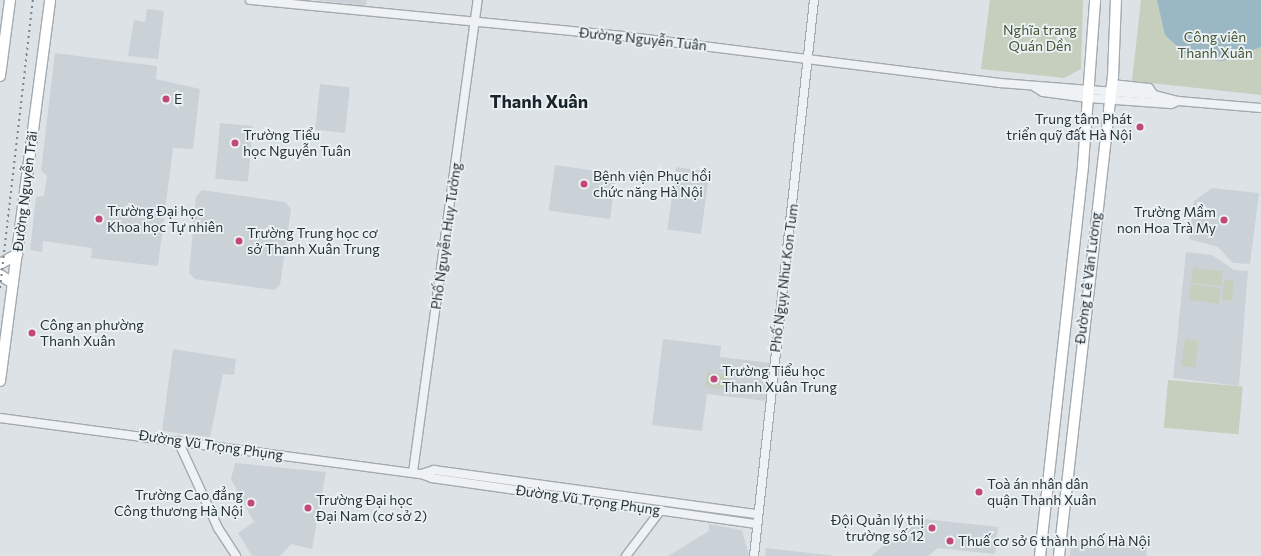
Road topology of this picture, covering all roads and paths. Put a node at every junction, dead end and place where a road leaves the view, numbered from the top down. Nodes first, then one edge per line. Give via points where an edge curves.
1 (49, 0) edge
2 (250, 0) edge
3 (478, 0) edge
4 (814, 0) edge
5 (1095, 0) edge
6 (1116, 0) edge
7 (10, 3) edge
8 (475, 21) junction
9 (808, 58) junction
10 (0, 76) edge
11 (1035, 87) junction
12 (1075, 87) junction
13 (1089, 93) junction
14 (1115, 93) junction
15 (1154, 95) junction
16 (1074, 96) junction
17 (1178, 101) junction
18 (1261, 108) edge
19 (17, 254) junction
20 (0, 264) edge
21 (0, 275) edge
22 (13, 284) junction
23 (0, 381) edge
24 (0, 418) edge
25 (178, 440) junction
26 (417, 473) junction
27 (661, 510) junction
28 (757, 514) junction
29 (756, 524) junction
30 (236, 556) edge
31 (626, 556) edge
32 (754, 556) edge
33 (1040, 556) edge
34 (1058, 556) edge

1 - 19 main road, Đường Nguyễn Trãi
2 - 8 street, Đường Nguyễn Tuân
3 - 8 street, Phố Nguyễn Huy Tưởng
4 - 9 street, Phố Ngụy Như Kon Tum
5 - 13 main road, Đường Lê Văn Lương
6 - 14 main road, Đường Lê Văn Lương
7 - 10 main road
8 - 9 street, Đường Nguyễn Tuân
8 - 26 street, Phố Nguyễn Huy Tưởng
9 - 11 street, Đường Nguyễn Tuân
9 - 28 street, Phố Ngụy Như Kon Tum
11 - 12 street, Đường Nguyễn Tuân via 1044,84
11 - 16 street, Đường Nguyễn Tuân via 1043,92
12 - 13 street, Đường Nguyễn Tuân
12 - 16 street
13 - 14 street, Đường Nguyễn Tuân
13 - 16 street, Đường Nguyễn Tuân
13 - 33 main road, Đường Lê Văn Lương
14 - 15 street
14 - 15 street via 1149,88
14 - 17 street via 1171,104
14 - 34 main road, Đường Lê Văn Lương
15 - 17 street
17 - 18 street
19 - 20 main road
19 - 22 main road, Đường Nguyễn Trãi
21 - 22 main road
22 - 23 main road, Đường Nguyễn Trãi
24 - 25 street, Đường Vũ Trọng Phụng
25 - 26 street, Đường Vũ Trọng Phụng
25 - 30 street via 218,528
26 - 27 street, Đường Vũ Trọng Phụng via 432,478
26 - 28 street, Đường Vũ Trọng Phụng via 434,470
27 - 29 street, Đường Vũ Trọng Phụng
27 - 31 street
28 - 29 street, Phố Ngụy Như Kon Tum
29 - 32 street, Phố Ngụy Như Kon Tum

